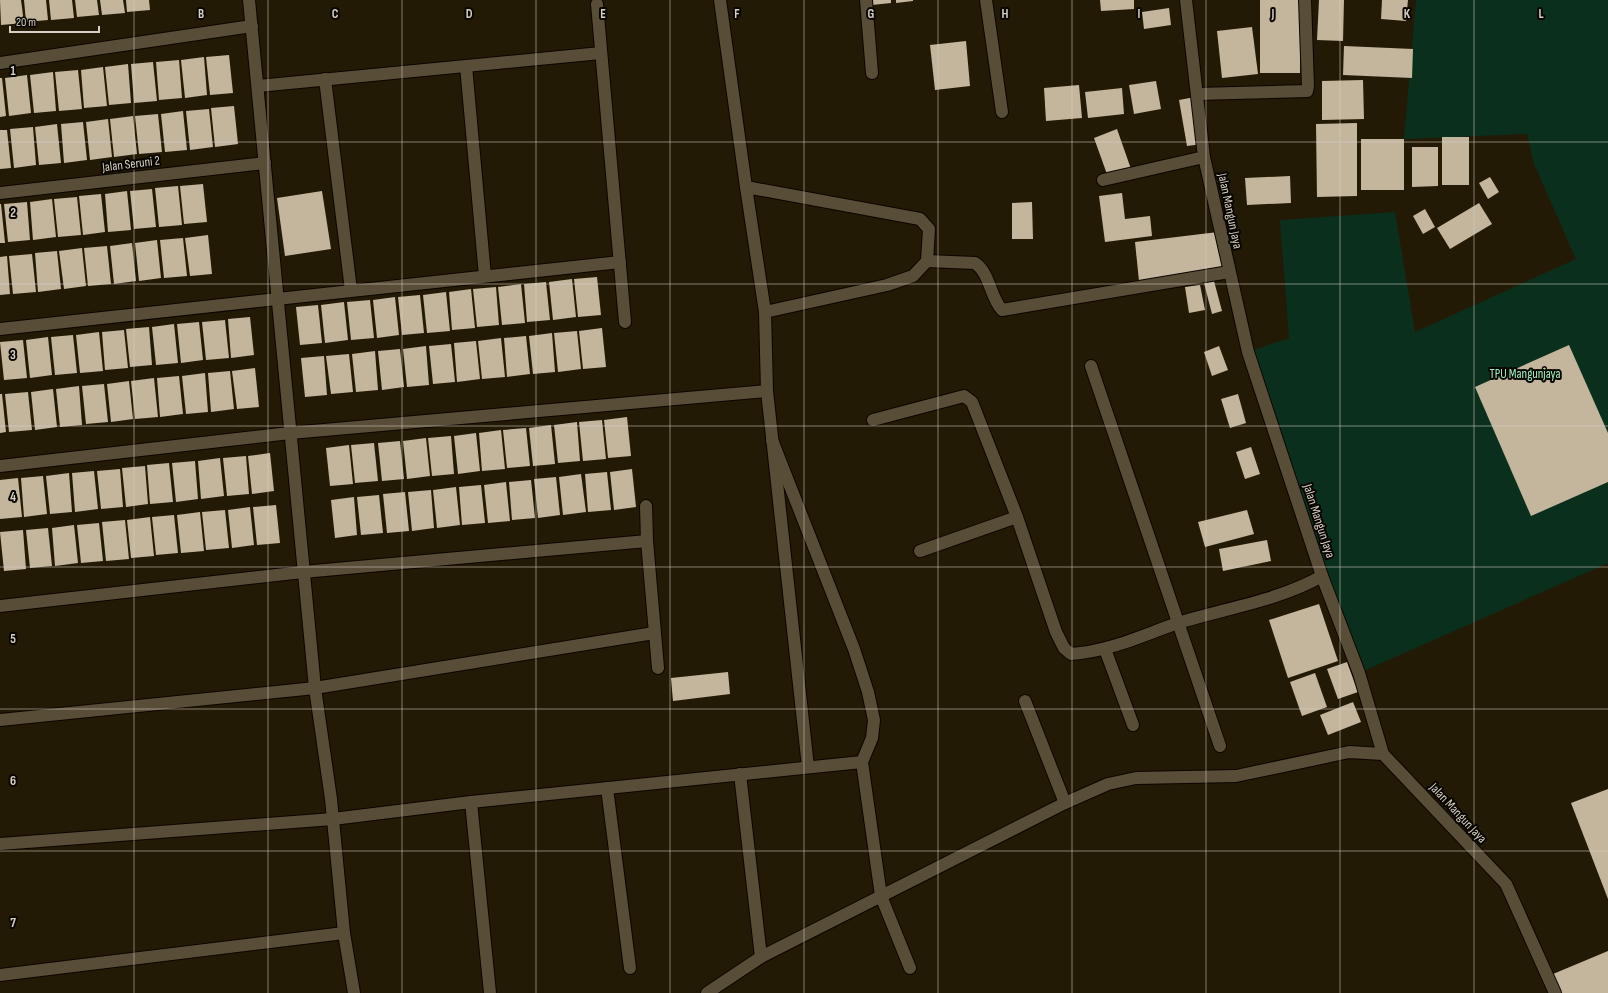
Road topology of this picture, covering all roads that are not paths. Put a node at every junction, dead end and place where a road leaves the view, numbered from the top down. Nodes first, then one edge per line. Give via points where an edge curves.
1 (249, 0) edge
2 (720, 0) edge
3 (866, 0) edge
4 (986, 0) edge
5 (1186, 0) edge
6 (1305, 0) edge
7 (596, 4) dead end
8 (252, 26) junction
9 (601, 53) junction
10 (0, 63) edge
11 (466, 66) junction
12 (872, 73) dead end
13 (325, 79) junction
14 (258, 86) junction
15 (1197, 94) junction
16 (1002, 112) dead end
17 (1204, 157) junction
18 (265, 163) junction
19 (1103, 180) dead end
20 (746, 187) junction
21 (0, 193) edge
22 (927, 261) junction
23 (620, 262) junction
24 (1229, 272) junction
25 (485, 276) junction
26 (351, 290) junction
27 (278, 298) junction
28 (765, 312) junction
29 (625, 322) dead end
30 (0, 329) edge
31 (1091, 366) dead end
32 (767, 390) junction
33 (873, 420) dead end
34 (290, 433) junction
35 (772, 440) junction
36 (0, 466) edge
37 (646, 506) dead end
38 (1017, 517) junction
39 (647, 541) junction
40 (920, 551) dead end
41 (303, 572) junction
42 (1322, 576) junction
43 (0, 606) edge
44 (1179, 623) junction
45 (654, 633) junction
46 (1105, 649) junction
47 (658, 668) dead end
48 (315, 688) junction
49 (1026, 700) dead end
50 (0, 720) edge
51 (1133, 725) dead end
52 (1220, 746) dead end
53 (1383, 754) junction
54 (862, 762) junction
55 (808, 767) junction
56 (740, 774) junction
57 (607, 788) junction
58 (471, 802) junction
59 (1065, 803) junction
60 (333, 819) junction
61 (0, 844) edge
62 (881, 896) junction
63 (344, 933) junction
64 (761, 957) junction
65 (630, 968) dead end
66 (910, 968) dead end
67 (0, 975) edge
68 (354, 993) edge
69 (490, 993) edge
70 (707, 993) edge
71 (1555, 993) edge

1 - 8 street
2 - 20 street
3 - 12 street
4 - 16 street
5 - 15 street, Jalan Mangun Jaya
6 - 15 street via 1307,91
7 - 9 street
8 - 10 street
8 - 14 street
9 - 11 street
9 - 23 street
11 - 13 street
11 - 25 street
13 - 14 street
13 - 26 street
14 - 18 street
15 - 17 street, Jalan Mangun Jaya
17 - 19 street
17 - 24 street, Jalan Mangun Jaya
18 - 21 street, Jalan Seruni 2
18 - 27 street
20 - 22 street via 920,219 929,229
20 - 28 street
22 - 24 street via 975,262 981,266 1002,310
22 - 28 street via 913,276 887,285
23 - 25 street
23 - 29 street
24 - 42 street, Jalan Mangun Jaya via 1248,352
25 - 26 street
26 - 27 street
27 - 30 street
27 - 34 street
28 - 32 street
31 - 44 street
32 - 34 street
32 - 35 street
33 - 38 street via 964,396 972,402
34 - 36 street
34 - 41 street
35 - 54 street via 854,649 868,692 874,720 872,738
35 - 55 street
37 - 39 street
38 - 40 street
38 - 46 street via 1056,632 1064,648 1071,654
39 - 41 street
39 - 45 street
41 - 43 street
41 - 48 street
42 - 44 street via 1300,589
42 - 53 street, Jalan Mangun Jaya via 1359,673
44 - 46 street
44 - 52 street
45 - 47 street
45 - 48 street
46 - 51 street
48 - 50 street
48 - 60 street
49 - 59 street
53 - 59 street via 1349,752 1236,776 1136,778 1108,784
53 - 71 street, Jalan Mangun Jaya via 1506,884
54 - 55 street
54 - 62 street
55 - 56 street
56 - 57 street
56 - 64 street
57 - 58 street
57 - 65 street
58 - 60 street
58 - 69 street
59 - 62 street
60 - 61 street
60 - 63 street
62 - 64 street
62 - 66 street
63 - 67 street
63 - 68 street
64 - 70 street

